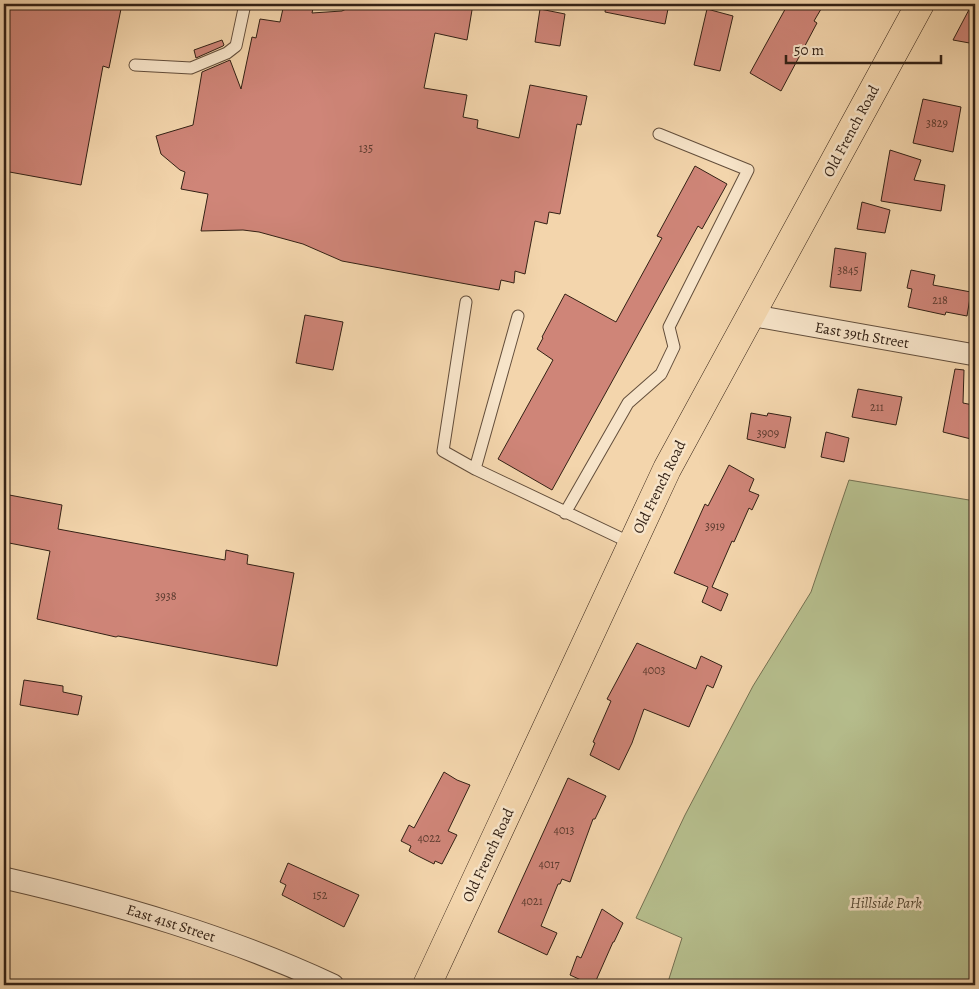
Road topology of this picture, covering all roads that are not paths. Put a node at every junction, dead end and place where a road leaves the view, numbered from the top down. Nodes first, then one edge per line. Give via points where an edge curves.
1 (245, 4) edge
2 (920, 4) edge
3 (135, 65) dead end
4 (659, 134) dead end
5 (466, 302) dead end
6 (750, 315) junction
7 (518, 316) dead end
8 (975, 354) edge
9 (475, 469) junction
10 (565, 513) junction
11 (631, 543) junction
12 (4, 878) edge
13 (333, 985) edge
14 (427, 985) edge

1 - 3 lane via 236,46 227,53 191,68
2 - 6 main road, Old French Road
4 - 10 lane via 748,170 669,327 674,347 661,374 628,403
5 - 9 lane via 444,451
6 - 8 street, East 39th Street
6 - 11 main road, Old French Road
7 - 9 lane
9 - 10 lane
10 - 11 lane
11 - 14 main road, Old French Road
12 - 13 street, East 41st Street via 119,906 221,939

